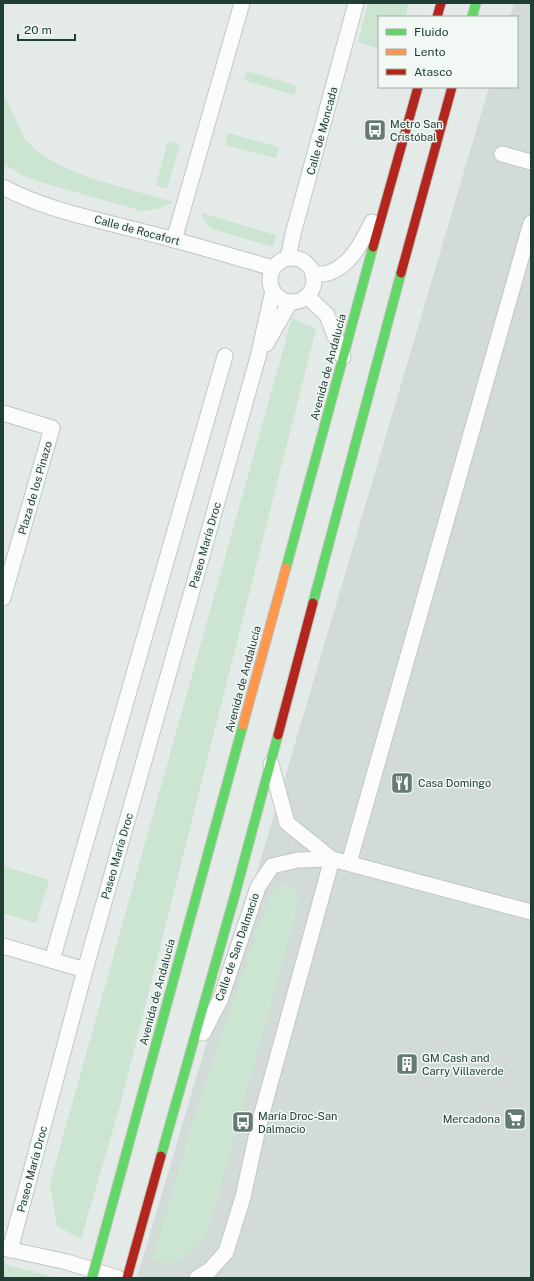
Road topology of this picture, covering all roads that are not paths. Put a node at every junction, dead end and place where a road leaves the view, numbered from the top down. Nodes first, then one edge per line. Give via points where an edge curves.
1 (242, 3) edge
2 (356, 3) edge
3 (441, 3) edge
4 (476, 3) edge
5 (437, 16) edge
6 (472, 16) edge
7 (418, 88) edge
8 (452, 88) edge
9 (502, 154) dead end
10 (531, 162) edge
11 (3, 187) edge
12 (389, 188) junction
13 (531, 223) edge
14 (174, 240) junction
15 (288, 258) junction
16 (273, 268) junction
17 (313, 275) junction
18 (273, 291) junction
19 (307, 296) junction
20 (290, 302) junction
21 (225, 356) dead end
22 (258, 357) junction
23 (343, 357) junction
24 (3, 413) edge
25 (3, 598) edge
26 (271, 764) junction
27 (332, 859) junction
28 (349, 864) junction
29 (531, 912) edge
30 (3, 946) edge
31 (52, 960) junction
32 (85, 970) junction
33 (188, 1062) junction
34 (7, 1249) edge
35 (92, 1278) edge
36 (118, 1278) edge
37 (127, 1278) edge
38 (197, 1278) edge

1 - 14 street
2 - 15 street, Calle de Moncada
3 - 5 main road
4 - 6 main road
7 - 12 main road, Avenida de Andalucía
8 - 26 main road
9 - 10 street
11 - 14 street, Calle de Rocafort via 49,207
12 - 17 street via 362,243 345,263 330,272
12 - 23 main road, Avenida de Andalucía
13 - 28 street
14 - 16 street, Calle de Rocafort
15 - 16 street
15 - 17 street via 304,262
16 - 18 street via 270,276
17 - 19 street via 313,286
18 - 20 street via 280,299
18 - 22 street, Paseo María Droc
19 - 20 street via 299,301
19 - 23 street via 327,315
20 - 22 street, Paseo María Droc
21 - 31 street
22 - 32 street, Paseo María Droc
23 - 35 main road, Avenida de Andalucía, bridge
24 - 25 street, Plaza de los Pinazo via 52,428
26 - 27 street, Calle de San Dalmacio via 287,823
26 - 33 main road
27 - 28 street, Calle de San Dalmacio
27 - 33 street, Calle de San Dalmacio via 298,860 272,866 258,887 221,998
27 - 38 street via 261,1117 243,1197 226,1252 210,1270
28 - 29 street, Calle de San Dalmacio
30 - 31 street
31 - 32 street
32 - 34 street, Paseo María Droc
33 - 37 main road
34 - 36 street, Paseo María Droc via 67,1262

